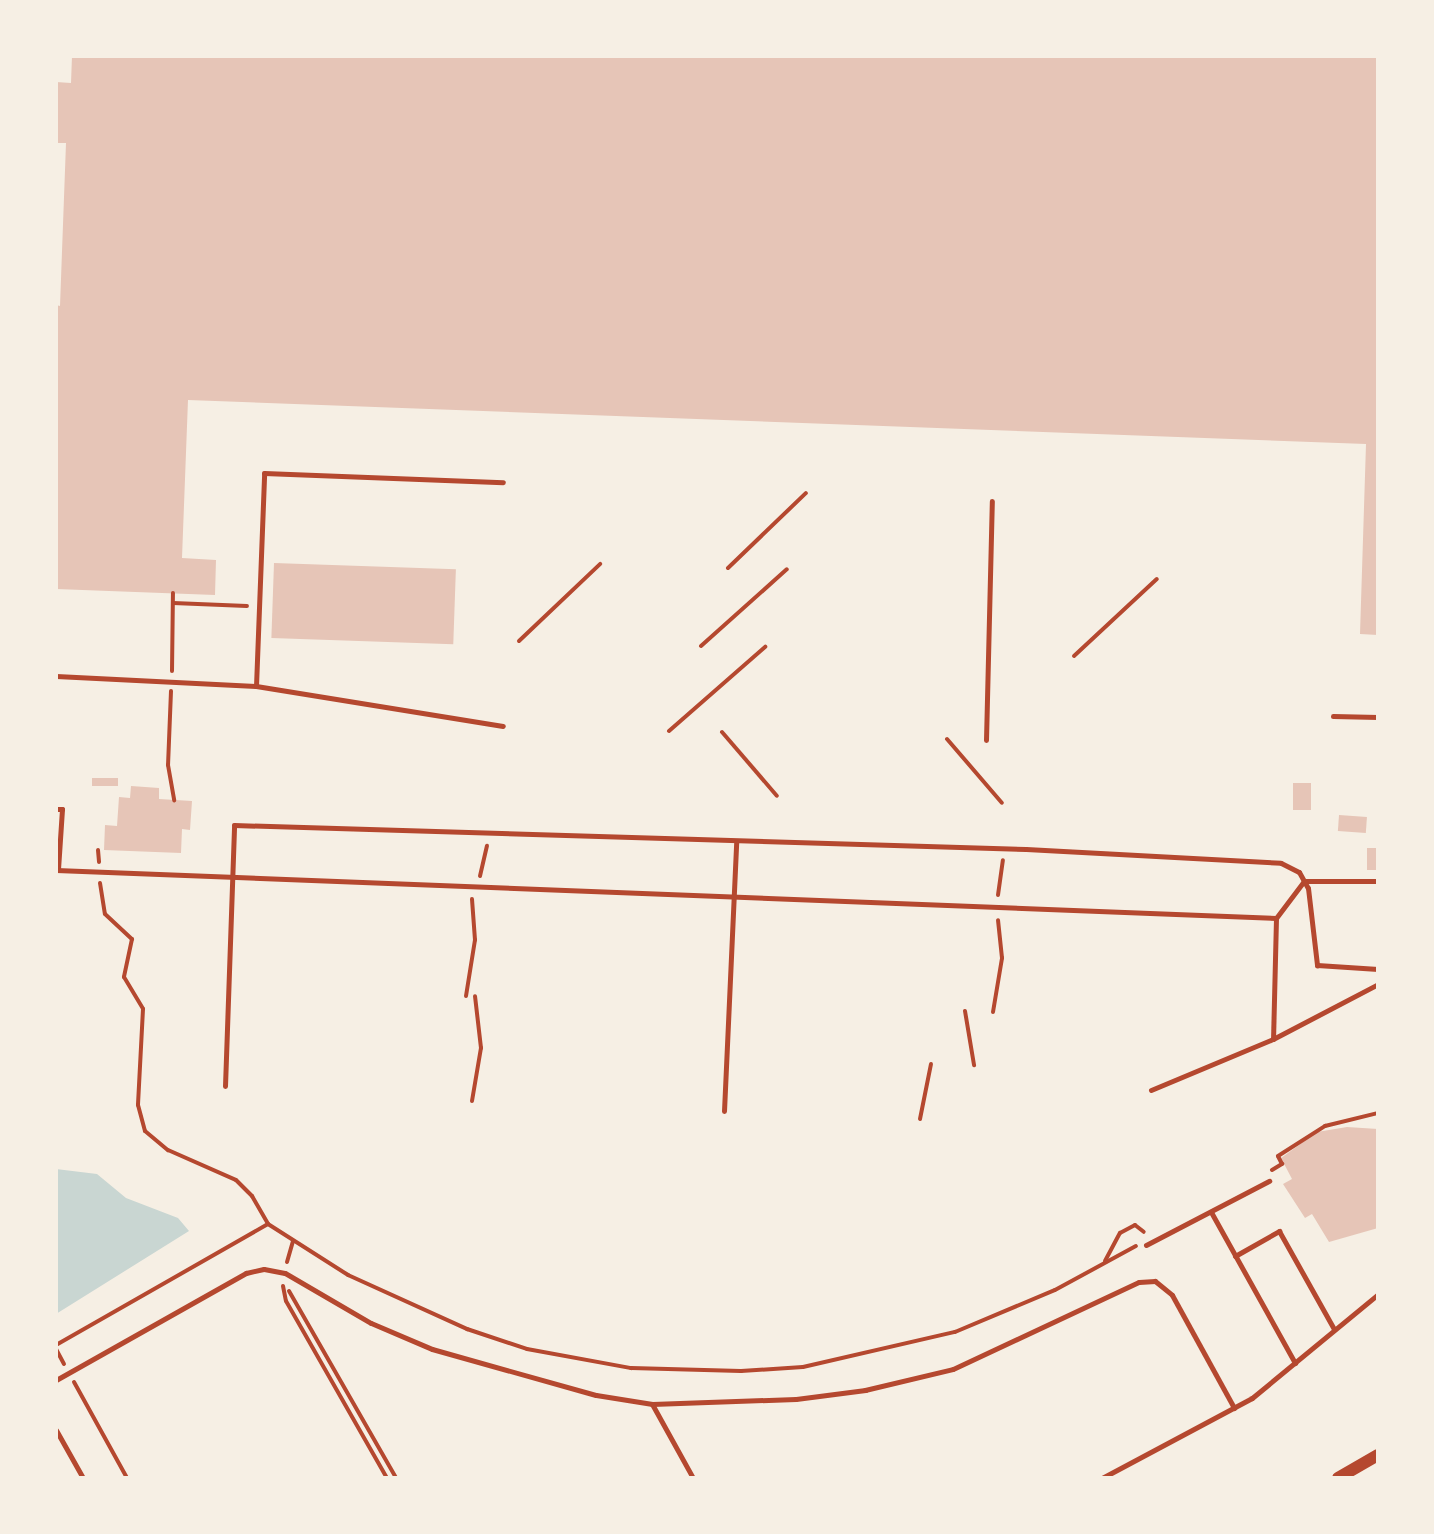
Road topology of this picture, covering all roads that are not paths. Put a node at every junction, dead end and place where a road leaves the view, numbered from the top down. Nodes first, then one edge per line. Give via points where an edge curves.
1 (503, 482) dead end
2 (992, 501) dead end
3 (56, 676) edge
4 (256, 686) junction
5 (1333, 716) dead end
6 (1378, 717) edge
7 (503, 726) dead end
8 (986, 740) dead end
9 (59, 809) edge
10 (736, 842) junction
11 (57, 870) edge
12 (231, 877) junction
13 (1304, 881) junction
14 (1378, 881) edge
15 (733, 896) junction
16 (1276, 918) junction
17 (1378, 969) edge
18 (1378, 984) edge
19 (1273, 1039) junction
20 (225, 1086) dead end
21 (1151, 1090) dead end
22 (724, 1111) dead end
23 (1269, 1181) dead end
24 (1211, 1212) junction
25 (1146, 1245) road end
26 (1235, 1256) junction
27 (1378, 1294) edge
28 (1334, 1329) junction
29 (1295, 1363) junction
30 (56, 1380) edge
31 (652, 1404) junction
32 (1234, 1408) junction
33 (56, 1430) edge
34 (1378, 1455) edge
35 (83, 1478) edge
36 (693, 1478) edge
37 (1102, 1478) edge
38 (1338, 1478) edge

1 - 4 lane via 264,473
2 - 8 lane
3 - 4 lane
4 - 7 lane
5 - 6 lane
9 - 11 lane
10 - 12 lane via 234,825
10 - 13 lane via 1005,848 1281,863 1299,872
10 - 15 lane
11 - 12 lane
12 - 15 lane
12 - 20 lane
13 - 14 lane
13 - 16 lane
13 - 17 lane via 1317,965
15 - 16 lane
15 - 22 lane
16 - 19 lane
18 - 19 lane
19 - 21 lane
23 - 24 lane
24 - 25 lane
24 - 26 lane
26 - 28 lane via 1279,1231
26 - 29 lane
27 - 28 lane
28 - 29 lane
29 - 32 lane
30 - 31 lane via 246,1273 264,1269 285,1273 371,1323 432,1349 596,1395
31 - 32 lane via 796,1399 880,1387 953,1369 1139,1282 1155,1281 1172,1295
31 - 36 lane
32 - 37 lane
33 - 35 lane
34 - 38 main road

